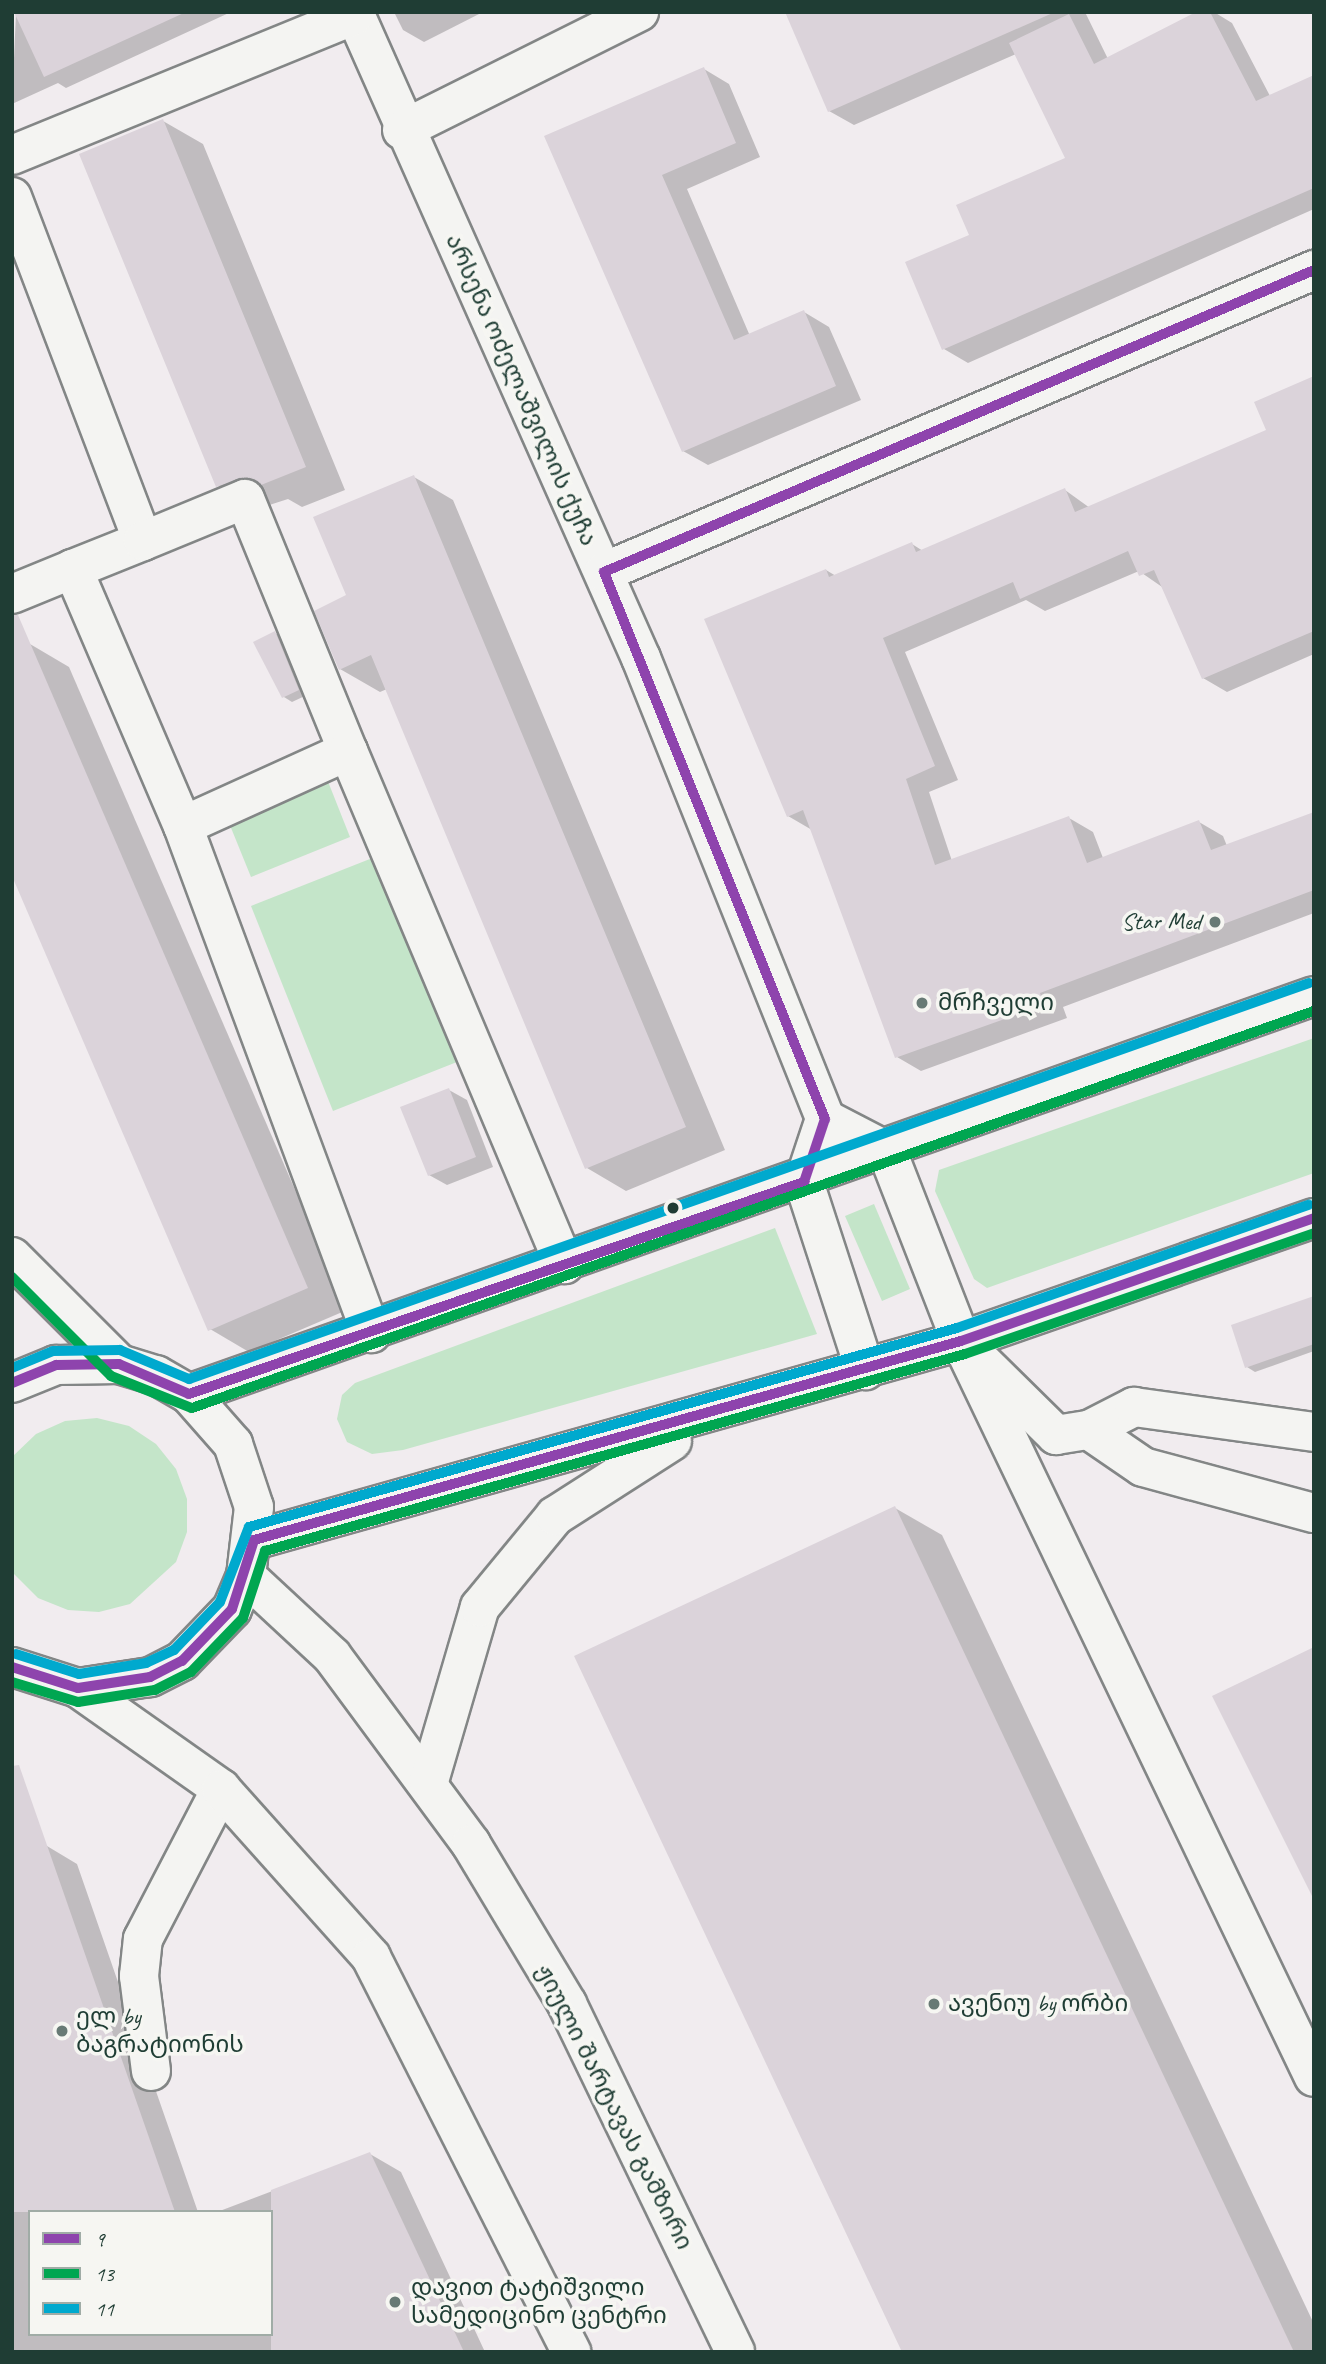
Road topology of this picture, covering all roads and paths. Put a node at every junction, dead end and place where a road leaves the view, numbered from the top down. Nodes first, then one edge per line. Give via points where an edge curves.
1 (639, 12) edge
2 (354, 13) edge
3 (402, 130) junction
4 (12, 155) edge
5 (12, 197) edge
6 (1314, 270) edge
7 (143, 541) junction
8 (73, 569) junction
9 (604, 572) junction
10 (12, 594) edge
11 (348, 751) junction
12 (183, 826) junction
13 (1314, 996) edge
14 (825, 1119) junction
15 (887, 1151) junction
16 (804, 1182) junction
17 (1314, 1218) edge
18 (12, 1257) edge
19 (564, 1264) junction
20 (370, 1333) junction
21 (961, 1341) junction
22 (119, 1364) junction
23 (865, 1370) junction
24 (12, 1383) edge
25 (189, 1394) junction
26 (737, 1406) junction
27 (1089, 1430) junction
28 (1314, 1432) edge
29 (1314, 1513) edge
30 (250, 1558) junction
31 (12, 1667) edge
32 (78, 1688) junction
33 (429, 1781) junction
34 (221, 1789) junction
35 (151, 2071) dead end
36 (1314, 2077) edge
37 (571, 2352) edge
38 (735, 2352) edge

1 - 3 main road
2 - 3 main road, არსენა ოძელაშვილის ქუჩა
2 - 4 main road
3 - 9 main road, არსენა ოძელაშვილის ქუჩა
5 - 7 main road
6 - 9 main road
7 - 8 main road
7 - 11 main road via 245,499
8 - 10 main road
8 - 12 main road
9 - 14 main road, არსენა ოძელაშვილის ქუჩა
11 - 12 main road
11 - 19 main road
12 - 20 main road
13 - 15 main road
14 - 15 main road
14 - 16 main road
15 - 16 main road
15 - 21 main road
16 - 19 main road
16 - 23 main road
17 - 21 main road
18 - 22 main road
19 - 20 main road
20 - 25 main road
21 - 23 main road
21 - 27 main road via 1056,1435
21 - 36 main road
22 - 24 main road via 56,1365
22 - 25 main road
23 - 26 main road
25 - 30 main road via 233,1444 252,1496
26 - 30 main road
26 - 33 main road via 623,1466 555,1516 480,1607
27 - 28 main road via 1134,1407
27 - 29 main road via 1143,1467
30 - 32 main road via 232,1609 182,1661 127,1684
30 - 33 main road, ჟიული შარტავას გამზირი
31 - 32 main road
32 - 34 main road
33 - 38 main road, ჟიული შარტავას გამზირი via 568,2004
34 - 35 main road via 143,1939 139,1976
34 - 37 main road via 371,1957

